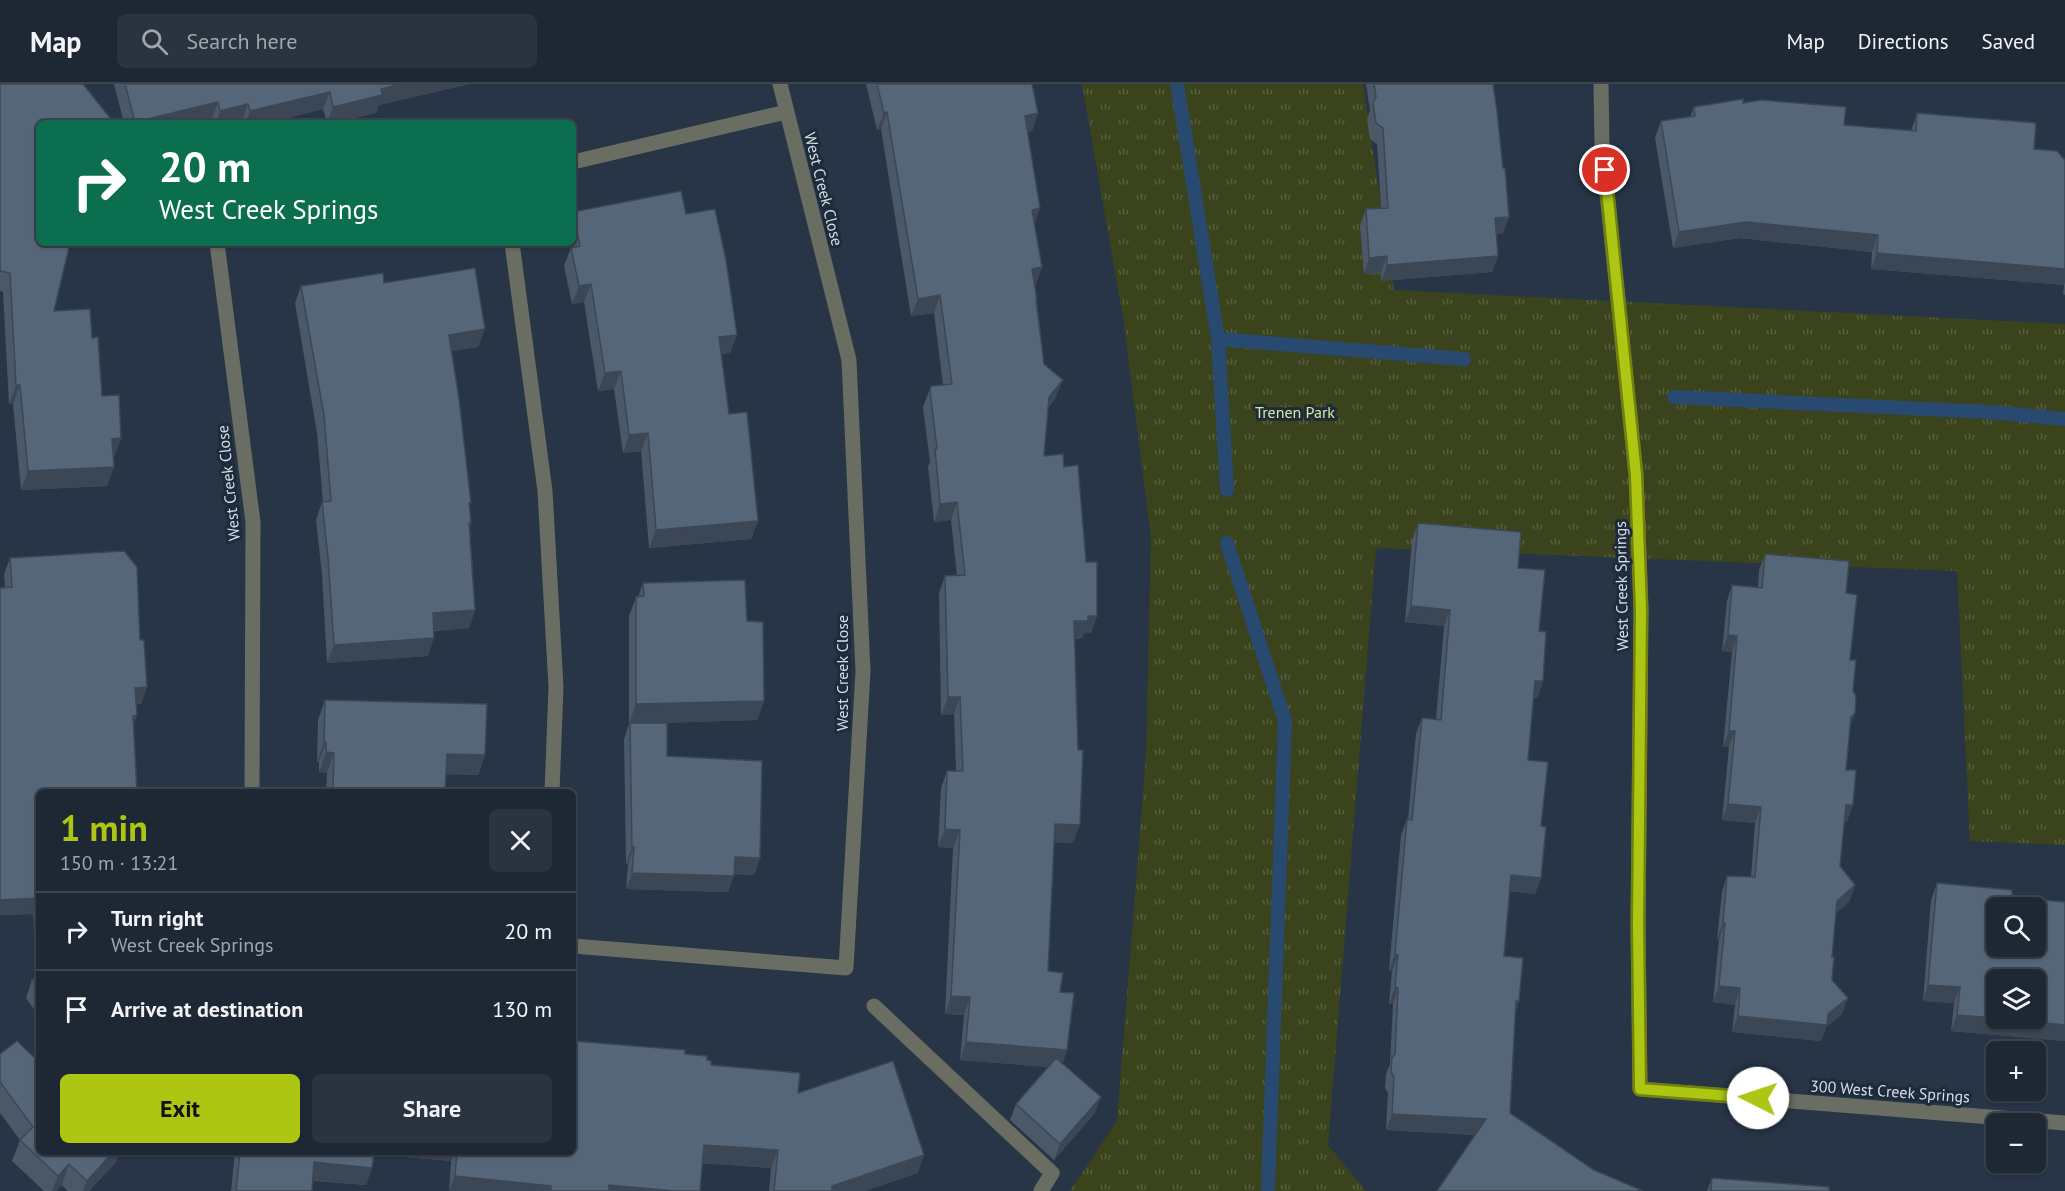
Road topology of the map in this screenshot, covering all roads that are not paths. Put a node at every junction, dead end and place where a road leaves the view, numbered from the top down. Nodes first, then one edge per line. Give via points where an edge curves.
1 (780, 84) edge
2 (1601, 84) edge
3 (786, 112) junction
4 (576, 161) edge
5 (217, 246) edge
6 (512, 246) edge
7 (252, 789) edge
8 (552, 789) edge
9 (576, 946) edge
10 (874, 1006) dead end
11 (1640, 1089) joint
12 (2065, 1123) edge
13 (1041, 1191) edge

1 - 3 street, West Creek Close
2 - 11 street, West Creek Springs via 1602,146 1636,486 1641,609
3 - 4 street
3 - 9 street, West Creek Close via 849,360 863,671 846,968
5 - 7 street, West Creek Close via 253,522
6 - 8 street via 545,491 556,687
10 - 13 street via 1052,1173
11 - 12 street, 300 West Creek Springs

